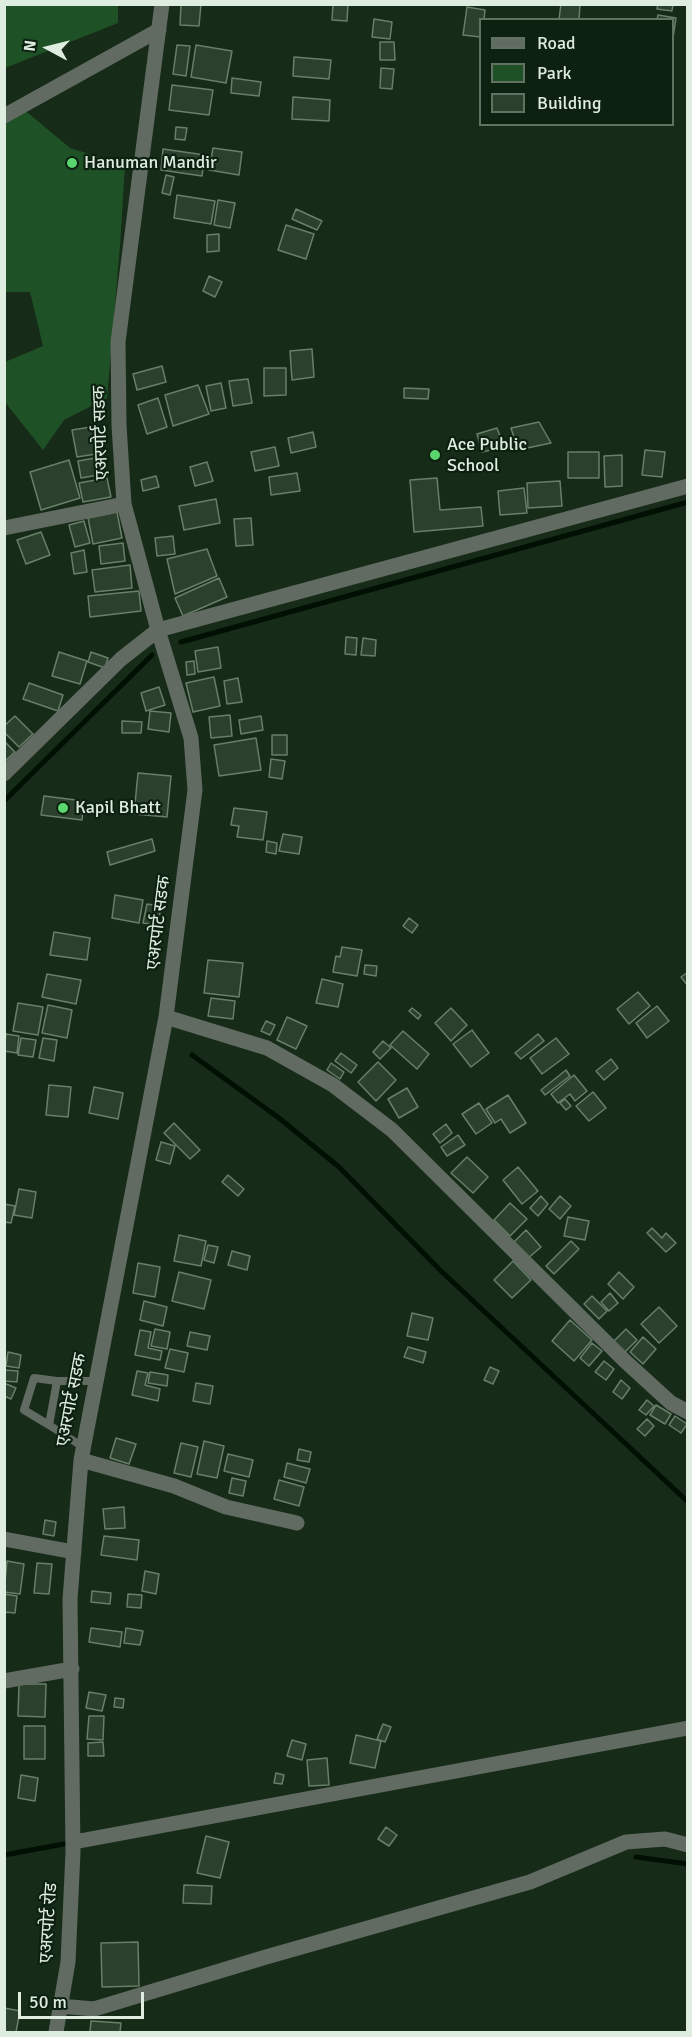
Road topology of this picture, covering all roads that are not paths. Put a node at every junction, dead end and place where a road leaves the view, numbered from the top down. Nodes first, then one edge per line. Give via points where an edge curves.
1 (162, 4) edge
2 (159, 30) junction
3 (4, 116) edge
4 (687, 486) edge
5 (124, 504) junction
6 (4, 528) edge
7 (158, 630) junction
8 (4, 774) edge
9 (166, 1017) junction
10 (57, 1381) junction
11 (96, 1382) junction
12 (687, 1412) edge
13 (49, 1425) junction
14 (82, 1454) junction
15 (297, 1523) dead end
16 (4, 1539) edge
17 (74, 1552) junction
18 (72, 1670) junction
19 (4, 1681) edge
20 (687, 1728) edge
21 (687, 1845) edge
22 (73, 1847) junction
23 (60, 2006) junction
24 (56, 2032) edge

1 - 2 street, एअरपोर्ट सडक
2 - 3 street
2 - 5 street, एअरपोर्ट सडक via 118,342
4 - 7 street
5 - 6 street
5 - 7 street, एअरपोर्ट सडक
7 - 8 street via 121,659
7 - 9 street, एअरपोर्ट सडक via 191,738 195,790
9 - 11 street, एअरपोर्ट सडक
9 - 12 street via 267,1048 333,1085 393,1130 625,1362 670,1403
10 - 11 lane
10 - 13 lane
10 - 13 lane via 34,1378 24,1410
11 - 14 street, एअरपोर्ट सडक
13 - 14 lane
14 - 15 street via 226,1507
14 - 17 street, एअरपोर्ट सडक
16 - 17 street
17 - 18 street, एअरपोर्ट सडक via 70,1599
18 - 19 street
18 - 22 street, एअरपोर्ट सडक
20 - 22 street
21 - 23 street via 665,1839 626,1842 530,1882 94,2009
22 - 23 street, एअरपोर्ट रोड via 68,1962
23 - 24 street, एअरपोर्ट रोड

